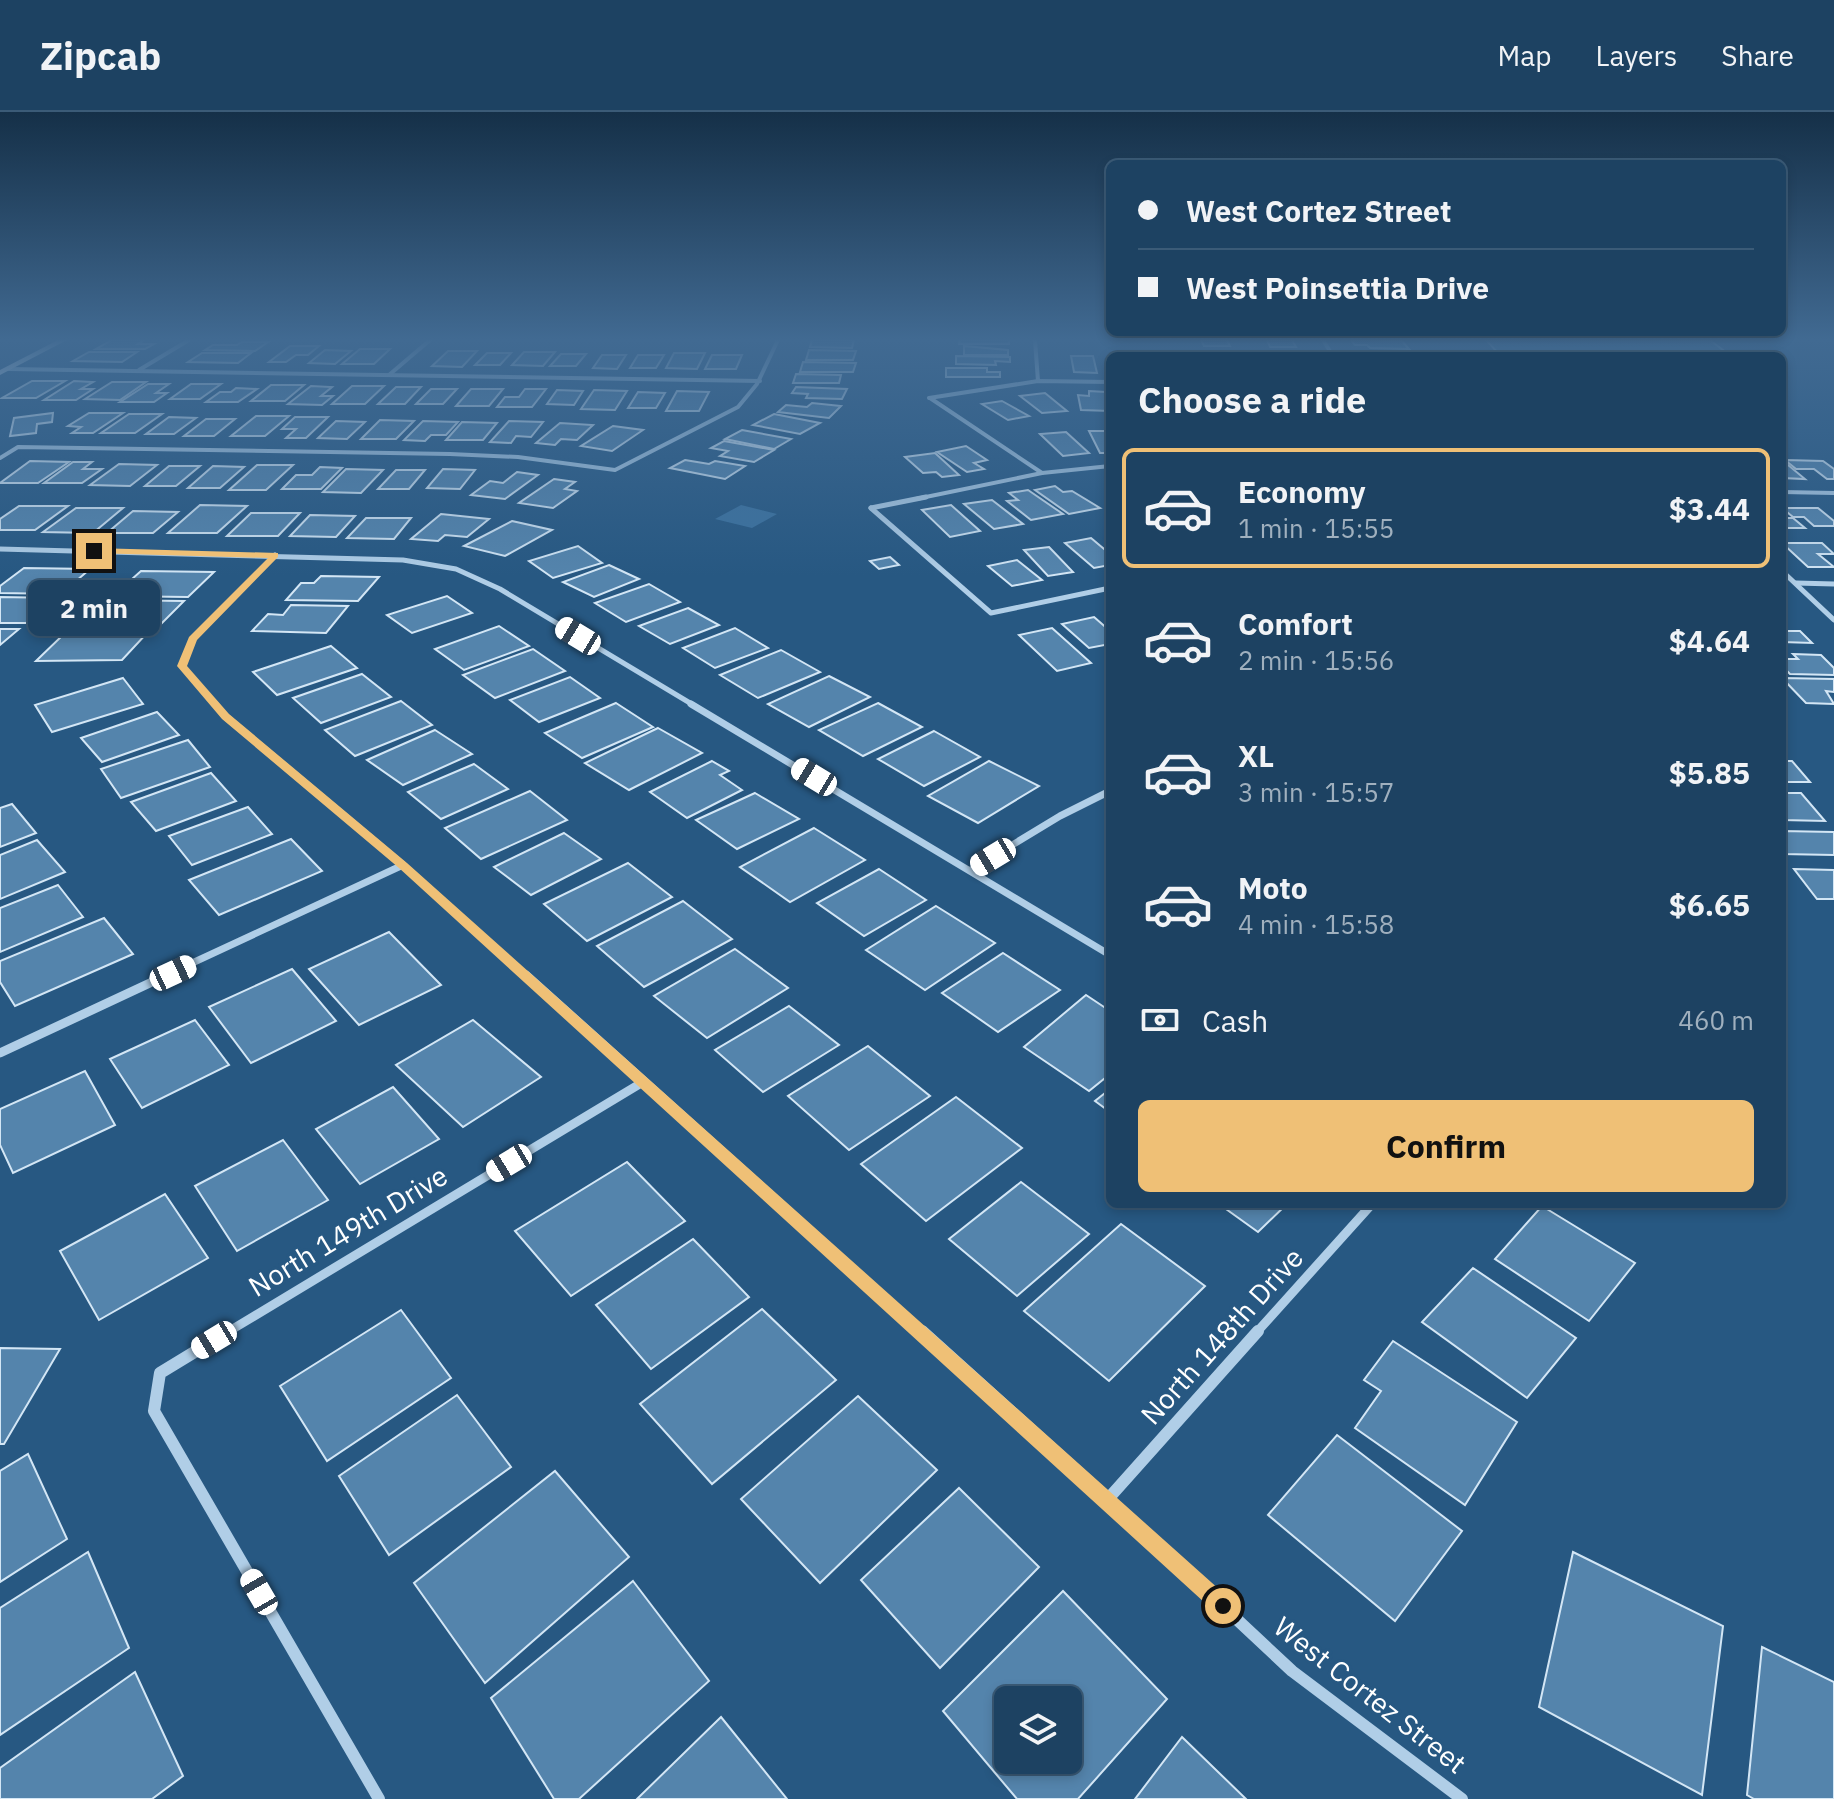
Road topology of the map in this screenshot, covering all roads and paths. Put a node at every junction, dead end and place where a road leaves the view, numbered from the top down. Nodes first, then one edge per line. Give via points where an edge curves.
1 (715, 419) edge
2 (960, 419) edge
3 (0, 458) edge
4 (1106, 466) edge
5 (1042, 473) junction
6 (1786, 492) edge
7 (1834, 493) edge
8 (1, 550) edge
9 (275, 555) junction
10 (1786, 574) edge
11 (1796, 583) junction
12 (1834, 584) edge
13 (1106, 589) edge
14 (1834, 620) edge
15 (1106, 793) edge
16 (403, 865) junction
17 (971, 870) junction
18 (1106, 953) edge
19 (0, 1053) edge
20 (643, 1082) junction
21 (1368, 1208) edge
22 (1108, 1499) junction
23 (379, 1799) edge
24 (1462, 1799) edge

1 - 3 street via 615,470 450,454 18,447
2 - 5 street
4 - 5 street
5 - 13 street via 871,508 991,613
6 - 7 street
8 - 9 street
9 - 16 street, West Cortez Street via 193,639 182,666 225,716
9 - 17 street via 403,560 456,569 500,589
10 - 11 street
11 - 12 street
11 - 14 street
15 - 17 street
16 - 19 street
16 - 20 street, West Cortez Street
17 - 18 street
20 - 22 street, West Cortez Street
20 - 23 street, North 149th Drive via 160,1373 154,1411
21 - 22 street, North 148th Drive
22 - 24 street, West Cortez Street via 1292,1671

